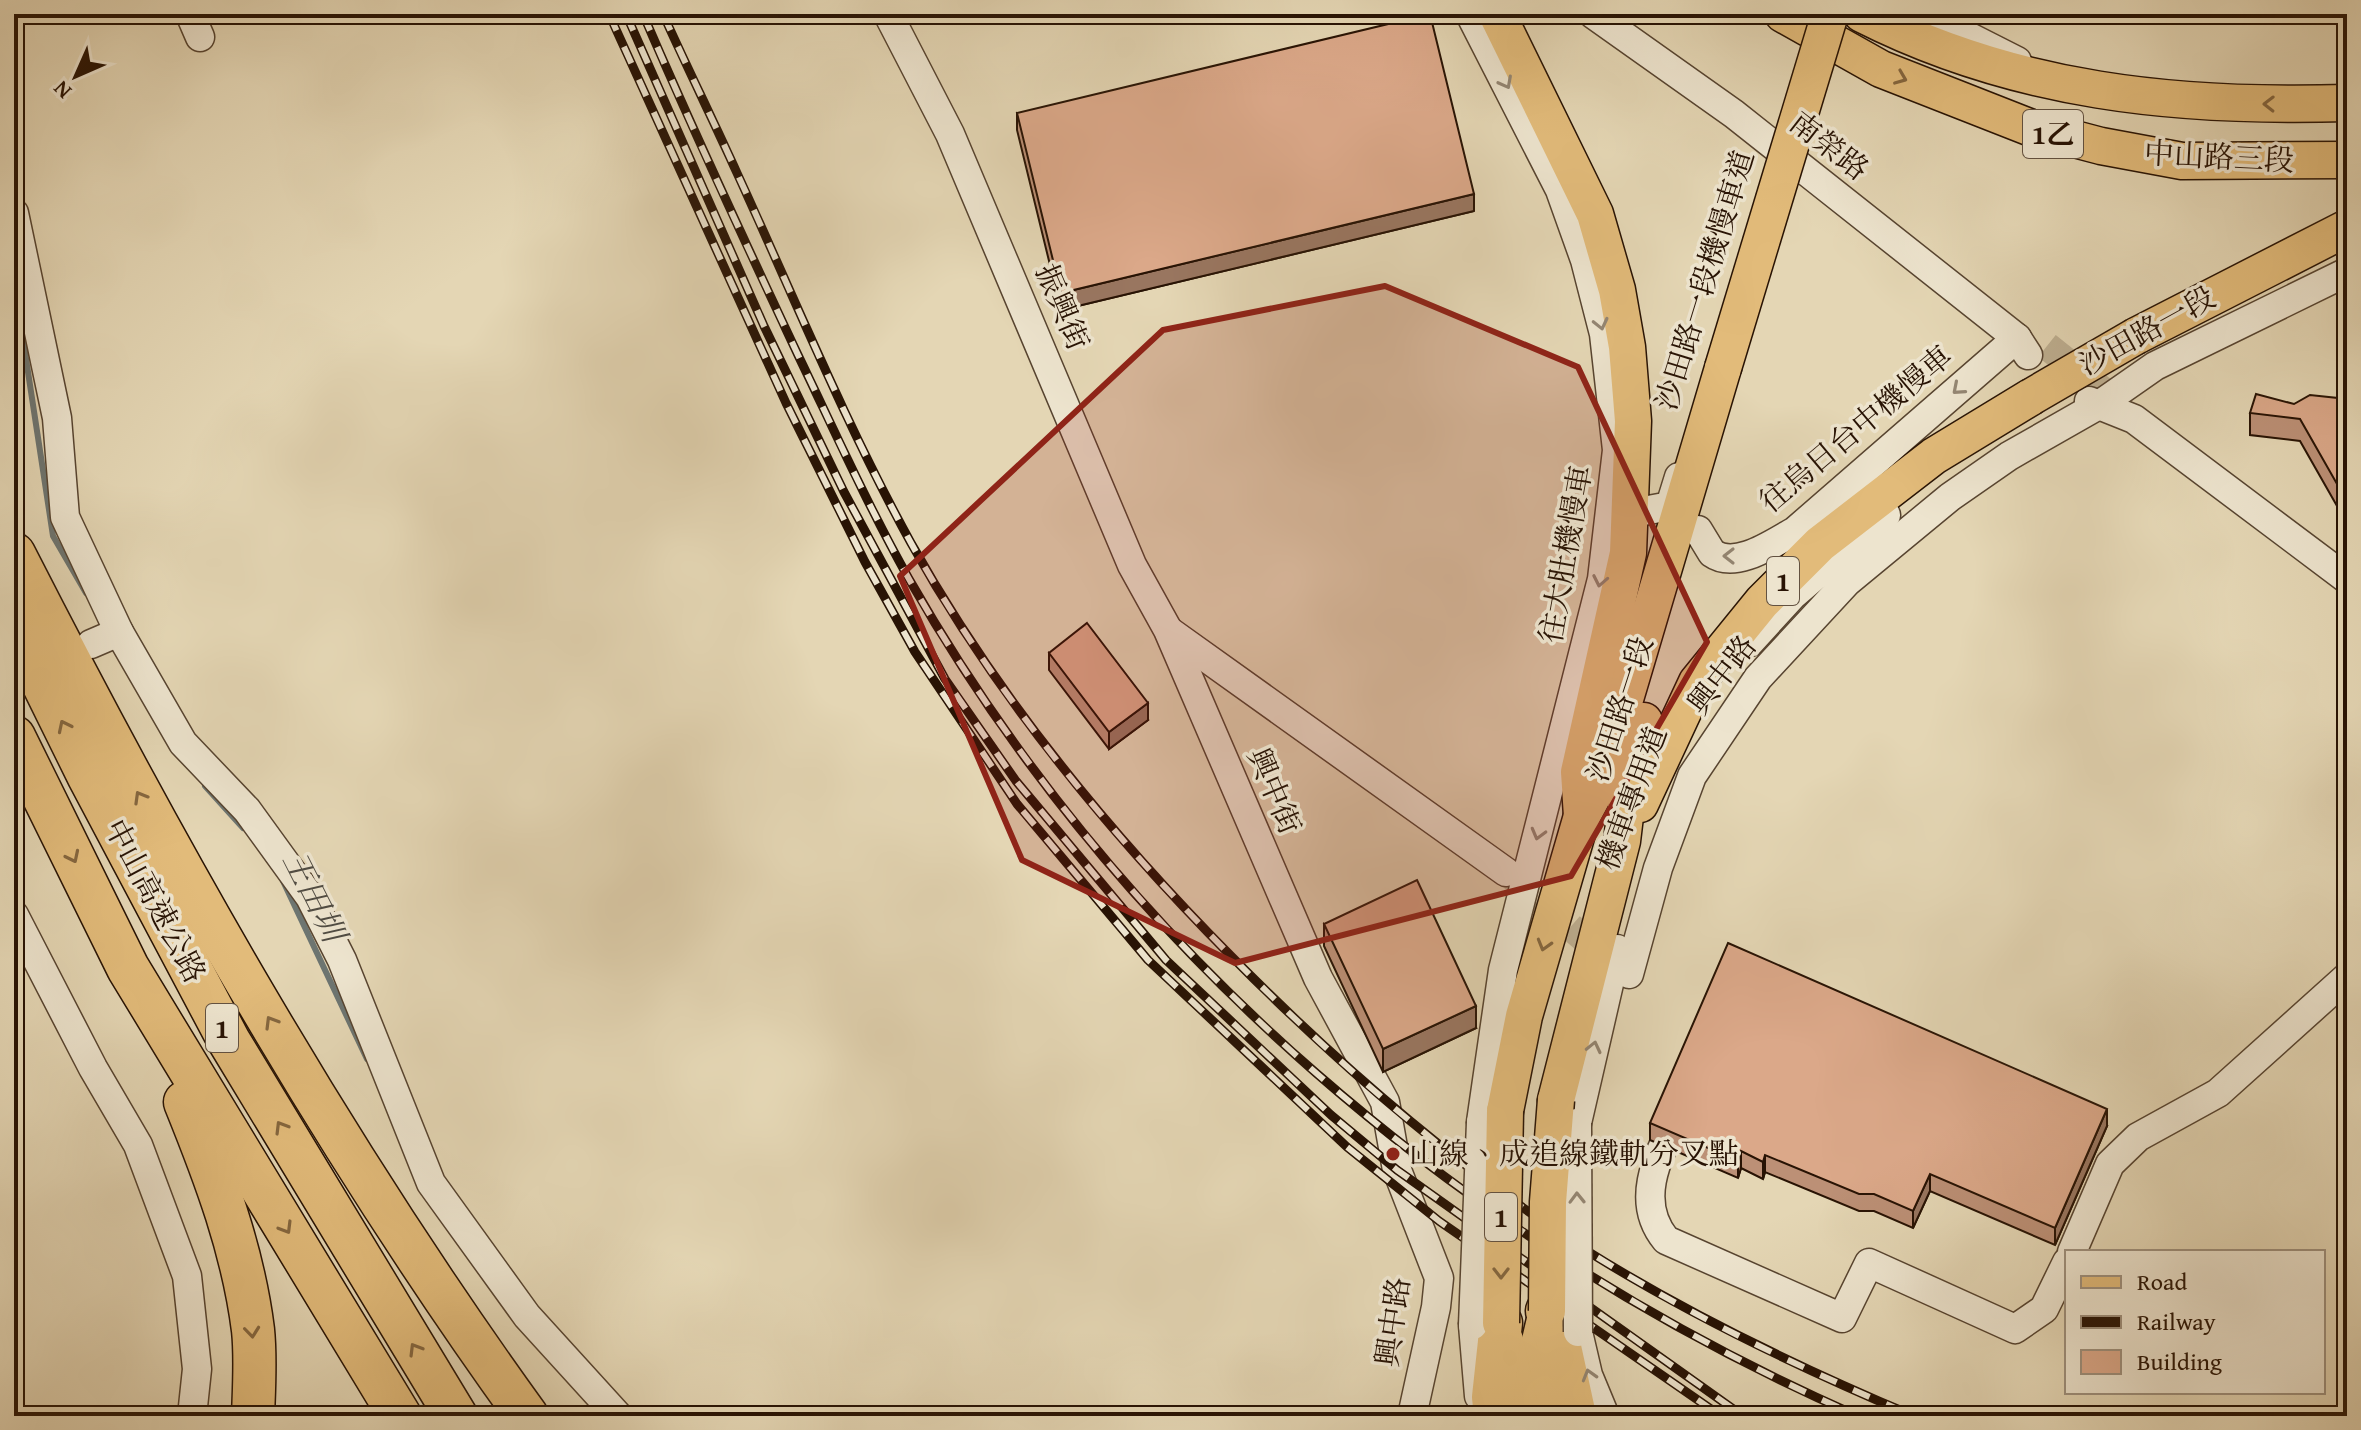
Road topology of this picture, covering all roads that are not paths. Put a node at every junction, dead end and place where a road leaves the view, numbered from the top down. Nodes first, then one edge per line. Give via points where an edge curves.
1 (888, 14) edge
2 (1470, 14) edge
3 (1497, 14) edge
4 (1593, 14) edge
5 (1783, 14) edge
6 (1822, 14) edge
7 (1830, 14) edge
8 (1853, 14) edge
9 (1862, 14) edge
10 (1933, 14) edge
11 (2064, 85) junction
12 (2347, 103) edge
13 (2347, 160) edge
14 (14, 213) edge
15 (2347, 228) edge
16 (2347, 246) edge
17 (2347, 272) edge
18 (2142, 343) junction
19 (2031, 346) joint
20 (1729, 367) junction
21 (2096, 397) junction
22 (2039, 399) junction
23 (1619, 514) junction
24 (1698, 530) junction
25 (14, 554) edge
26 (2347, 579) edge
27 (14, 625) edge
28 (1168, 630) junction
29 (119, 632) junction
30 (91, 644) dead end
31 (14, 737) edge
32 (1582, 816) junction
33 (1622, 841) junction
34 (1506, 872) tunnel mouth
35 (14, 915) edge
36 (128, 968) junction
37 (1618, 968) dead end
38 (2347, 977) edge
39 (294, 1060) junction
40 (1689, 1090) edge
41 (1566, 1112) junction
42 (1493, 1116) junction
43 (1425, 1240) joint
44 (2073, 1250) edge
45 (2065, 1266) edge
46 (1562, 1321) junction
47 (1487, 1324) junction
48 (192, 1416) edge
49 (253, 1416) edge
50 (400, 1416) edge
51 (456, 1416) edge
52 (527, 1416) edge
53 (553, 1416) edge
54 (618, 1416) edge
55 (1412, 1416) edge
56 (1481, 1416) edge
57 (1495, 1416) edge
58 (1522, 1416) edge
59 (1549, 1416) edge
60 (1575, 1416) edge
61 (1605, 1416) edge

1 - 28 street, 振興街 via 950,134 1132,565
2 -> 23 street, 往大肚機慢車 via 1560,190 1585,260 1604,334
3 - 23 main road via 1595,214 1617,290 1633,421
4 - 19 street, 南榮路 via 1734,114
5 -> 13 main road, 中山路三段 / 1乙 via 1881,69 2029,127 2101,146 2182,161
6 - 20 street, 沙田路一段機慢車道
7 - 20 main road, 沙田路一段 / 1, bridge
8 - 20 main road, 沙田路一段 / 1
9 - 11 main road, 中山路三段 via 1983,66
10 - 11 street
12 -> 11 main road, 中山路三段 via 2179,102
14 - 29 street via 57,418 65,517
15 - 18 main road, 沙田路一段 / 1
16 - 18 street
17 - 21 street
18 - 22 main road, 沙田路一段 / 1, bridge
19 -> 24 street, 往烏日台中機慢車 via 1795,531 1763,549 1730,558 1712,553
20 - 23 street, 沙田路一段機慢車道 via 1670,506
20 - 24 main road, 沙田路一段 / 1
20 - 32 main road, 沙田路一段 / 1 via 1601,780
21 - 26 street via 2134,419
21 - 37 street, 興中路 via 1950,497 1847,582 1758,678 1692,776 1658,868 1629,974
22 - 33 main road, 沙田路一段 / 1 via 1923,465 1820,544 1762,602 1697,682
41 -> 22 street, 機車專用道 via 1649,837 1713,690 1792,596 1864,532
23 - 32 main road via 1628,553 1579,772
23 -> 42 street, 往大肚機慢車 via 1495,1009
24 - 33 main road, 沙田路一段 / 1 via 1631,766
39 -> 25 highway via 125,771
51 -> 27 highway, 中山高速公路 / 1 via 229,1041
28 - 34 street
28 - 43 street, 興中街 via 1318,978 1385,1102 1397,1170
29 - 30 street
29 - 54 street via 183,743 247,810 310,897 342,960 431,1183 527,1316
31 -> 36 highway, 中山高速公路 / 1
32 -> 42 main road, 沙田路一段 / 1
33 - 41 main road, 沙田路一段 / 1 via 1572,1026
35 - 48 street via 138,1145 187,1276 197,1369
36 -> 49 highway via 224,1200 253,1332
36 -> 50 highway, 中山高速公路 / 1
38 - 44 street via 2218,1093 2138,1137 2110,1164
39 - 52 highway via 388,1217
39 - 53 highway
40 - 45 street via 1656,1162 1648,1202 1666,1240 1842,1318 1869,1263 2015,1329 2044,1309
46 -> 41 main road, 沙田路一段 / 1, bridge via 1548,1202
42 -> 47 main road, 沙田路一段 / 1, bridge
43 - 55 street, 興中路 via 1439,1278
46 - 59 main road, 沙田路一段 / 1 via 1539,1345
46 - 60 highway via 1560,1347
61 -> 46 street
47 - 56 street
47 - 57 highway
47 - 58 main road, 沙田路一段 / 1

